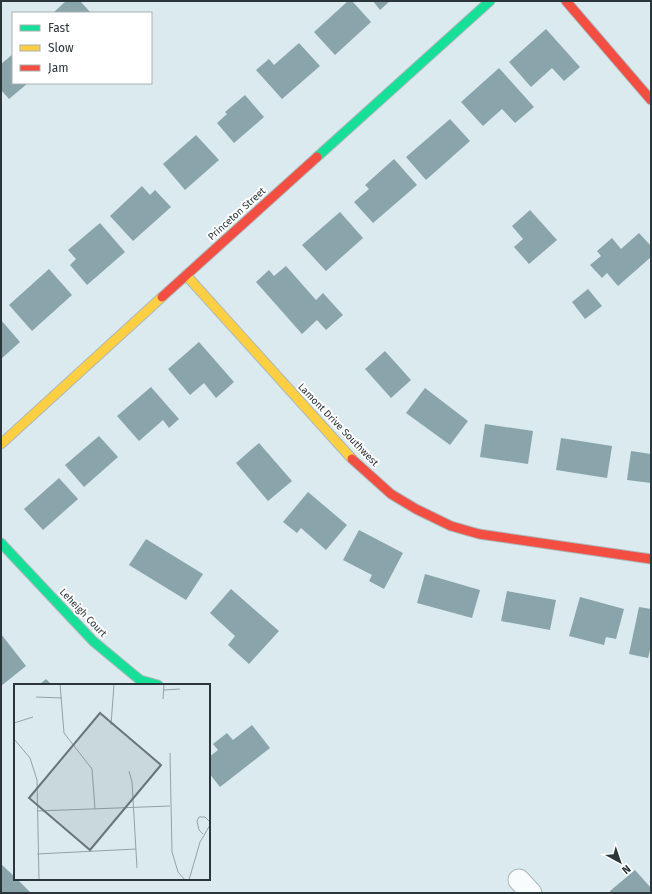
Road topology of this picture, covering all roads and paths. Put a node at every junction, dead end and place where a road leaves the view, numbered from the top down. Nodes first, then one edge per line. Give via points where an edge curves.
1 (490, 1) edge
2 (566, 1) edge
3 (651, 100) edge
4 (186, 275) junction
5 (1, 444) edge
6 (1, 543) edge
7 (651, 559) edge
8 (154, 684) edge

1 - 4 street, Princeton Street
2 - 3 street
4 - 5 street, Princeton Street
4 - 7 street, Lamont Drive Southwest via 355,462 391,494 416,510 451,526 478,534
6 - 8 street, Leheigh Court via 94,641 140,680

